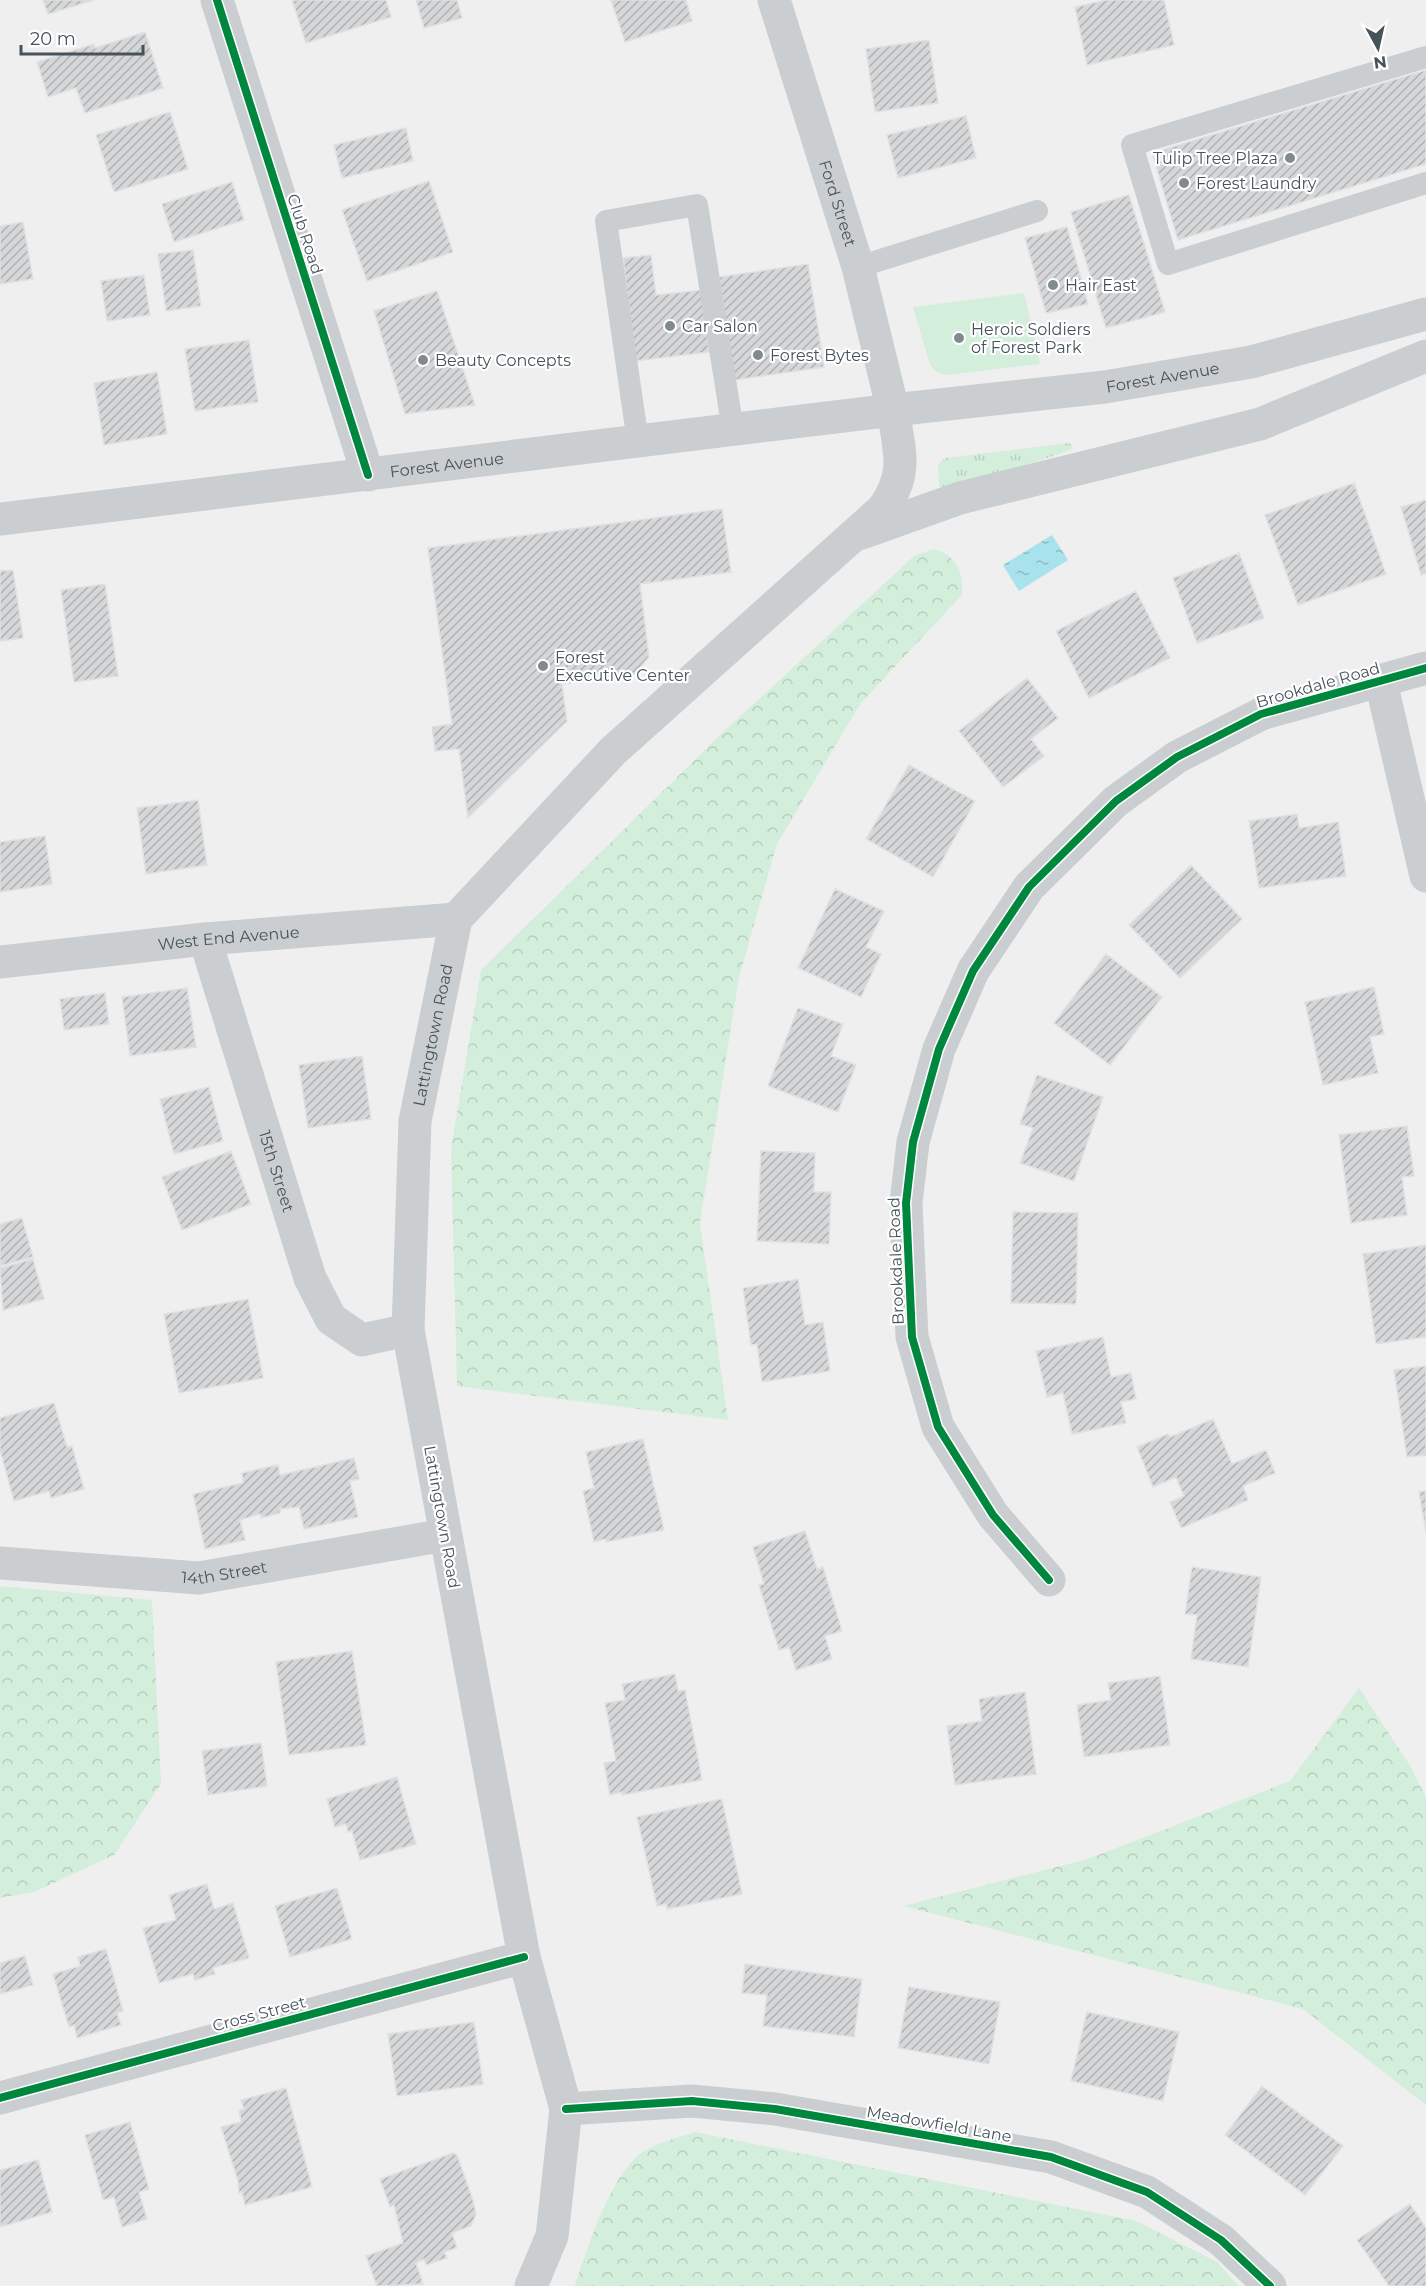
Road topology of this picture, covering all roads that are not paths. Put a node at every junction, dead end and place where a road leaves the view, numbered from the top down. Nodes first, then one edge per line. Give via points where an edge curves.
1 (217, 0) edge
2 (774, 0) edge
3 (1426, 57) edge
4 (1426, 183) edge
5 (1036, 211) dead end
6 (858, 267) junction
7 (1426, 314) edge
8 (1426, 356) edge
9 (893, 410) junction
10 (733, 430) junction
11 (638, 442) junction
12 (368, 476) junction
13 (0, 519) edge
14 (855, 536) junction
15 (1426, 668) edge
16 (1381, 682) junction
17 (1426, 876) edge
18 (456, 919) junction
19 (205, 939) junction
20 (0, 962) edge
21 (408, 1330) junction
22 (445, 1535) junction
23 (0, 1563) edge
24 (1049, 1580) dead end
25 (524, 1957) junction
26 (0, 2098) edge
27 (566, 2109) junction
28 (531, 2286) edge
29 (1270, 2286) edge

1 - 12 street, Club Road
2 - 6 street, Ford Street
3 - 4 lane via 1132,145 1168,264
5 - 6 lane
6 - 9 street, Ford Street
7 - 9 street, Forest Avenue via 1251,362 1105,387
8 - 14 street via 1260,424 960,498
9 - 10 street, Forest Avenue
9 - 14 street via 899,482 883,509
10 - 11 street, Forest Avenue
10 - 11 lane via 696,205 606,221
11 - 12 street, Forest Avenue
12 - 13 street, Forest Avenue
14 - 18 street via 613,751
15 - 16 street, Brookdale Road
16 - 17 street
16 - 24 street, Brookdale Road via 1261,714 1177,757 1116,801 1029,887 973,971 939,1049 912,1142 906,1203 912,1337 938,1427 993,1515
18 - 19 street, West End Avenue
18 - 21 street, Lattingtown Road via 415,1121
19 - 20 street, West End Avenue
19 - 21 street, 15th Street via 310,1278 331,1319 362,1340
21 - 22 street, Lattingtown Road
22 - 23 street, 14th Street via 199,1578
22 - 25 street, Lattingtown Road
25 - 26 street, Cross Street
25 - 27 street, Lattingtown Road
27 - 28 street via 552,2236
27 - 29 street, Meadowfield Lane via 692,2101 775,2109 1051,2157 1148,2192 1221,2240

